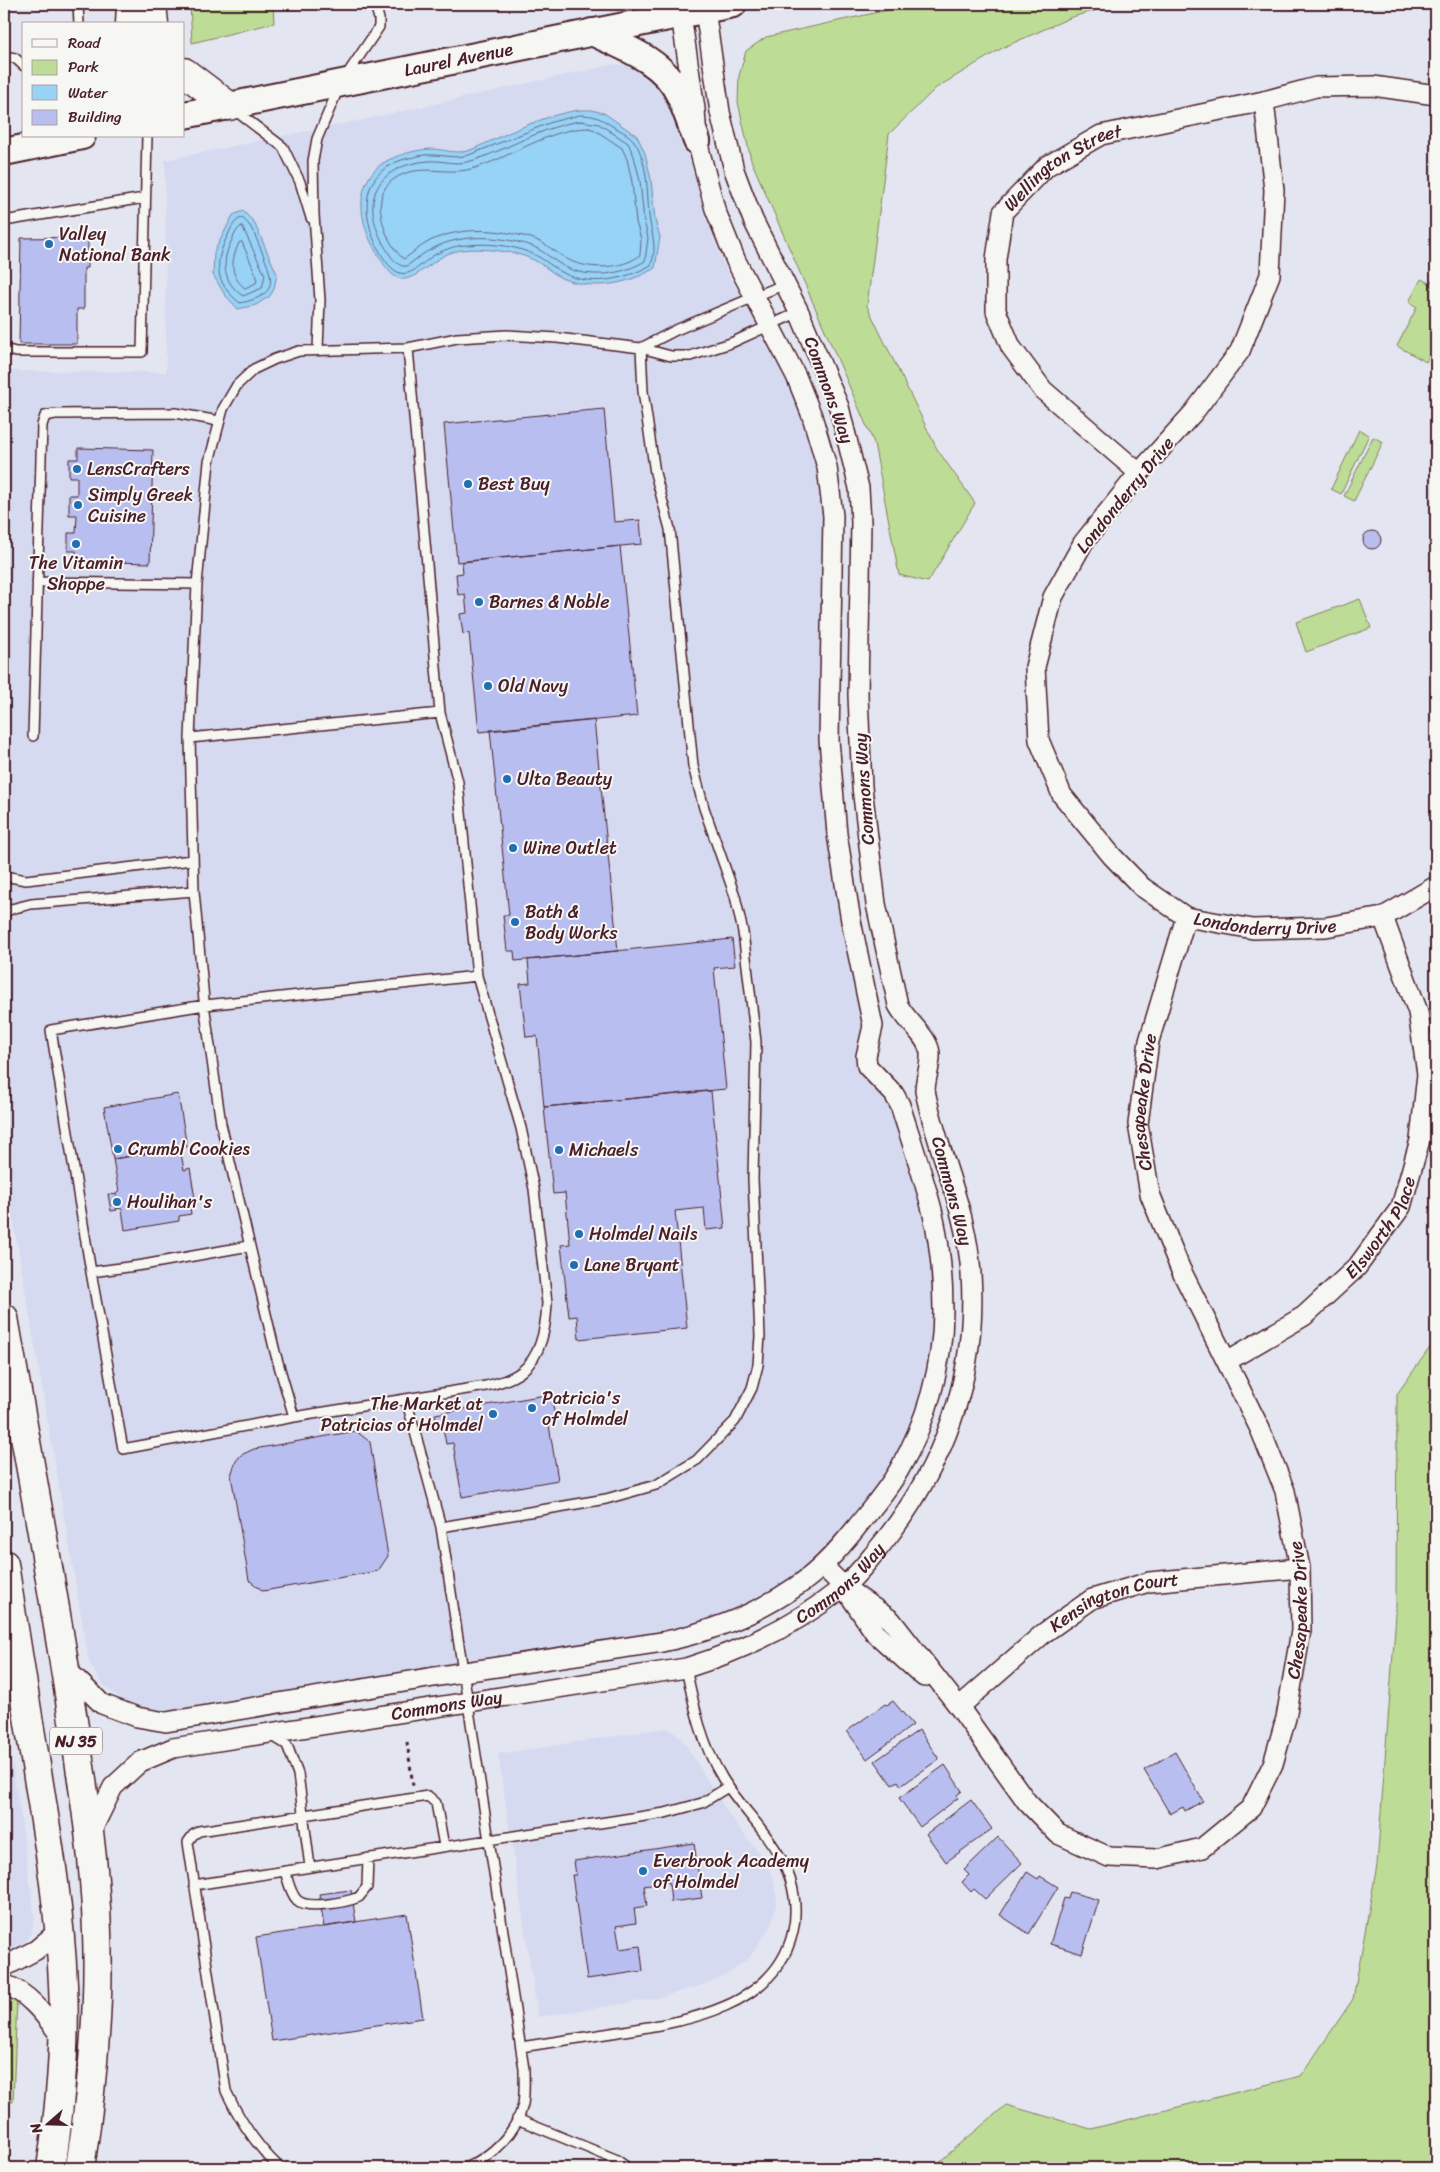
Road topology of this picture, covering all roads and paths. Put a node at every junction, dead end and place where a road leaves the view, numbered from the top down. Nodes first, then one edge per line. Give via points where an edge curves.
1 (78, 4) edge
2 (131, 4) edge
3 (152, 4) edge
4 (375, 4) edge
5 (733, 4) edge
6 (692, 8) edge
7 (79, 22) edge
8 (130, 22) edge
9 (154, 22) edge
10 (592, 32) junction
11 (4, 56) edge
12 (22, 64) edge
13 (185, 73) edge
14 (341, 83) junction
15 (1436, 95) edge
16 (1264, 101) junction
17 (229, 106) junction
18 (185, 115) edge
19 (146, 138) edge
20 (50, 139) edge
21 (697, 141) junction
22 (4, 152) edge
23 (144, 198) junction
24 (4, 221) edge
25 (317, 249) junction
26 (785, 284) junction
27 (754, 297) junction
28 (800, 312) junction
29 (770, 326) junction
30 (408, 348) junction
31 (642, 348) junction
32 (4, 349) edge
33 (318, 349) junction
34 (219, 420) junction
35 (1139, 473) junction
36 (37, 582) junction
37 (197, 584) junction
38 (440, 713) junction
39 (33, 736) dead end
40 (190, 738) junction
41 (192, 860) junction
42 (4, 876) edge
43 (1436, 886) edge
44 (194, 891) junction
45 (4, 914) edge
46 (1186, 917) junction
47 (1383, 917) junction
48 (477, 976) junction
49 (205, 1005) junction
50 (249, 1246) junction
51 (91, 1272) junction
52 (4, 1318) edge
53 (1227, 1361) junction
54 (406, 1399) junction
55 (294, 1418) junction
56 (441, 1527) junction
57 (4, 1564) edge
58 (823, 1566) junction
59 (1300, 1568) junction
60 (844, 1587) junction
61 (65, 1668) junction
62 (686, 1668) junction
63 (464, 1672) junction
64 (469, 1702) junction
65 (959, 1707) junction
66 (269, 1733) junction
67 (407, 1742) dead end
68 (413, 1787) dead end
69 (728, 1787) junction
70 (303, 1816) junction
71 (90, 1834) junction
72 (490, 1839) junction
73 (444, 1846) junction
74 (368, 1858) junction
75 (310, 1867) junction
76 (285, 1871) junction
77 (194, 1885) junction
78 (60, 1930) junction
79 (4, 1967) edge
80 (4, 1984) edge
81 (63, 2040) junction
82 (521, 2047) junction
83 (517, 2119) junction
84 (50, 2168) edge
85 (80, 2168) edge
86 (280, 2168) edge
87 (465, 2168) edge
88 (628, 2168) edge

1 - 7 lane
2 - 8 highway
3 - 9 highway
4 - 14 lane via 378,27
5 - 6 main road, Laurel Avenue
6 - 10 main road, Laurel Avenue
6 - 21 street, Commons Way
6 - 26 street, Commons Way via 734,170 753,220
10 - 14 main road, Laurel Avenue
10 - 21 main road via 641,55 668,78 678,92
11 - 12 lane
13 - 17 highway
14 - 17 main road, Laurel Avenue
14 - 25 lane via 317,139 313,161
15 - 16 street via 1373,86 1316,87
16 - 35 street, Londonderry Drive via 1274,190 1270,275 1240,351 1194,412
16 - 35 street, Wellington Street via 1101,135 1047,166 1003,212 996,259 996,311 1011,347 1043,390
17 - 18 main road, Laurel Avenue
17 - 25 lane via 283,147 300,182
19 - 23 lane
20 - 22 main road
21 - 27 street, Commons Way via 715,209
23 - 24 lane
23 - 32 lane via 142,352 16,352
25 - 33 lane
26 - 27 lane
26 - 28 street, Commons Way
27 - 29 street, Commons Way
27 - 31 lane
28 - 29 lane
28 - 60 street, Commons Way via 839,406 859,488 858,704 862,787 876,904 898,1005 904,1018 928,1045 926,1098 958,1199 971,1274 972,1316 968,1353 951,1426 922,1487 894,1529
29 - 31 lane via 690,356 671,356
29 - 58 street, Commons Way via 812,416 821,442 830,490 829,740 837,834 873,1026 866,1060 869,1070 894,1094 900,1105 932,1210 943,1314 930,1397 918,1434 877,1502
30 - 31 lane via 457,338 507,335
30 - 33 lane
30 - 38 lane
31 - 56 lane via 643,391 654,464 670,528 693,766 744,932 756,1042 753,1179 760,1336 758,1365 752,1388 735,1421 698,1460 656,1485 606,1499
33 - 34 lane via 291,353 254,369 237,385
34 - 36 lane via 175,413 45,416 42,425
34 - 37 lane via 209,462
35 - 46 street, Londonderry Drive via 1083,543 1053,598 1035,667 1040,740 1062,795 1112,856 1142,887
36 - 37 lane
36 - 39 lane
37 - 40 lane
38 - 40 lane
38 - 48 lane via 458,782
40 - 41 lane
41 - 42 lane via 26,880
41 - 44 lane
43 - 47 street, Londonderry Drive
44 - 45 lane via 31,904
44 - 49 lane
46 - 47 street, Londonderry Drive via 1253,929 1326,927
46 - 53 street, Chesapeake Drive via 1149,1041 1138,1124 1150,1194 1180,1268
47 - 53 street, Elsworth Place via 1418,1012 1427,1074 1420,1140 1401,1207 1357,1267 1304,1316
48 - 49 lane
48 - 54 lane via 518,1113 534,1189 547,1302 546,1321 542,1340 533,1357 523,1370 508,1380
49 - 50 lane via 221,1124
49 - 51 lane via 51,1030
50 - 51 lane
50 - 55 lane
51 - 55 lane via 123,1449
52 - 61 highway, NJ 35
53 - 59 street, Chesapeake Drive via 1285,1491
54 - 55 lane
54 - 56 lane
56 - 63 lane
57 - 78 highway, NJ 35
58 - 60 street, Chesapeake Drive
58 - 63 street, Commons Way via 776,1599 723,1625 692,1635
59 - 65 street, Kensington Court via 1149,1582 1092,1599 1044,1633
59 - 65 street, Chesapeake Drive via 1301,1631 1286,1718 1273,1764 1250,1808 1202,1848 1157,1859 1110,1857 1058,1834 1027,1802
60 - 62 street, Commons Way via 750,1644
60 - 65 street, Chesapeake Drive via 875,1633
61 - 63 street, Commons Way via 102,1704 137,1717 166,1722
61 - 71 highway, NJ 35
62 - 64 street, Commons Way
62 - 69 lane via 701,1733
63 - 64 lane
64 - 66 street, Commons Way
64 - 72 lane
66 - 70 lane via 287,1745 293,1758
66 - 71 street, Commons Way via 172,1748 140,1762 113,1786
67 - 68 path
69 - 72 lane via 702,1803 678,1811
69 - 82 lane via 777,1852 792,1888 796,1912 792,1937 774,1970 756,1988 730,2004 695,2018
70 - 73 lane via 428,1796 436,1803
70 - 75 lane
70 - 77 lane via 199,1831 188,1842
71 - 85 highway, NJ 35 via 97,1931 97,2017 90,2102
72 - 73 lane
72 - 82 lane
73 - 74 lane
74 - 75 lane
74 - 76 lane via 367,1887 359,1897 311,1906 298,1901 292,1893
75 - 76 lane
76 - 77 lane
77 - 86 lane via 226,2091 240,2120 260,2148
78 - 79 street via 36,1950
78 - 81 highway, NJ 35 via 64,1984
80 - 81 street via 36,2004
81 - 84 highway, NJ 35 via 60,2098
82 - 83 lane via 524,2094
83 - 87 lane via 494,2150
83 - 88 lane via 614,2159

